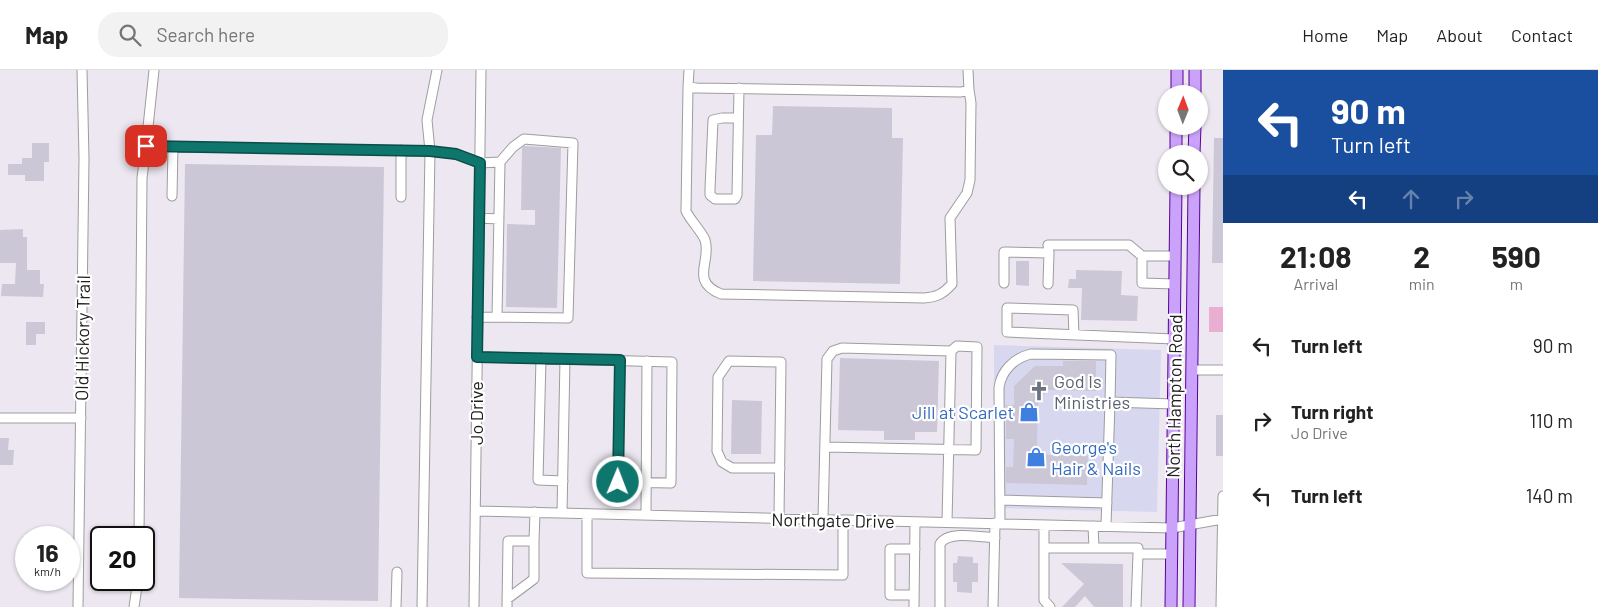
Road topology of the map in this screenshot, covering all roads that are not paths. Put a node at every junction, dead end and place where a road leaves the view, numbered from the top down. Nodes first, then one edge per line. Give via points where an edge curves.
1 (82, 70) edge
2 (154, 70) edge
3 (437, 70) edge
4 (481, 70) edge
5 (689, 70) edge
6 (968, 70) edge
7 (1177, 70) edge
8 (1196, 70) edge
9 (1177, 85) edge
10 (1195, 85) edge
11 (688, 87) junction
12 (739, 88) junction
13 (969, 90) junction
14 (738, 118) junction
15 (146, 146) junction
16 (173, 147) junction
17 (401, 150) junction
18 (430, 151) junction
19 (500, 162) junction
20 (480, 163) junction
21 (1176, 195) edge
22 (1194, 195) edge
23 (172, 196) dead end
24 (401, 197) dead end
25 (479, 218) junction
26 (499, 219) junction
27 (1049, 253) junction
28 (1142, 256) junction
29 (1175, 260) junction
30 (1193, 265) junction
31 (1004, 284) dead end
32 (1048, 284) dead end
33 (1175, 284) junction
34 (478, 317) junction
35 (497, 317) junction
36 (1074, 335) junction
37 (1174, 339) junction
38 (952, 351) junction
39 (477, 357) junction
40 (541, 358) junction
41 (565, 359) junction
42 (620, 360) junction
43 (647, 361) junction
44 (1192, 370) junction
45 (1223, 370) edge
46 (1110, 402) junction
47 (1174, 404) junction
48 (1191, 405) junction
49 (0, 418) edge
50 (81, 418) junction
51 (825, 447) junction
52 (949, 449) junction
53 (780, 468) junction
54 (563, 481) junction
55 (646, 482) junction
56 (1223, 486) edge
57 (1223, 496) edge
58 (1000, 500) junction
59 (1107, 503) junction
60 (476, 511) junction
61 (534, 512) junction
62 (562, 513) junction
63 (587, 514) junction
64 (646, 515) junction
65 (779, 518) junction
66 (823, 519) junction
67 (843, 520) junction
68 (1223, 520) edge
69 (916, 522) junction
70 (947, 522) junction
71 (998, 524) junction
72 (1044, 525) junction
73 (139, 526) edge
74 (1093, 526) junction
75 (1106, 526) junction
76 (1190, 526) junction
77 (1172, 528) junction
78 (995, 538) junction
79 (534, 541) junction
80 (915, 548) junction
81 (1044, 548) junction
82 (1094, 548) junction
83 (1138, 554) junction
84 (1172, 554) junction
85 (397, 572) dead end
86 (136, 591) edge
87 (914, 595) junction
88 (507, 603) edge
89 (78, 607) edge
90 (134, 607) edge
91 (396, 607) edge
92 (422, 607) edge
93 (474, 607) edge
94 (914, 607) edge
95 (940, 607) edge
96 (992, 607) edge
97 (1050, 607) edge
98 (1136, 607) edge
99 (1171, 607) edge
100 (1189, 607) edge
101 (1221, 607) edge

1 - 50 street, Old Hickory Trail
2 - 15 street
3 - 18 street via 427,120
4 - 20 street, Jo Drive
5 - 11 street
6 - 13 street
7 - 9 main road
8 - 10 main road
11 - 12 street
11 - 13 street via 686,211 705,240 705,282 710,290 721,294 924,298 935,298 952,284 950,218 967,193 970,180
12 - 13 street
12 - 14 street
14 - 14 street via 737,195 735,199 715,199 710,194 712,120
15 - 16 street
15 - 73 street via 142,178
16 - 17 street
16 - 23 street
17 - 18 street
17 - 24 street
18 - 20 street via 456,154
18 - 92 street
19 - 20 street
19 - 26 street
19 - 35 street via 513,146 524,139 573,143 568,318
20 - 25 street, Jo Drive
21 - 29 main road, North Hampton Road
22 - 30 main road, North Hampton Road
25 - 26 street
25 - 34 street, Jo Drive
26 - 35 street
27 - 28 street via 1048,245 1129,245
27 - 31 street via 1004,252
27 - 32 street
28 - 29 street
28 - 33 street via 1142,283
29 - 30 main road
29 - 33 main road, North Hampton Road
30 - 44 main road, North Hampton Road
33 - 37 main road, North Hampton Road
34 - 35 street
34 - 39 street, Jo Drive
36 - 36 street via 1006,332 1007,308 1073,310
36 - 37 street
37 - 47 main road, North Hampton Road
38 - 51 street via 842,348 833,351 827,359
38 - 52 street
38 - 52 street via 957,346 977,347 976,450
39 - 40 street
39 - 60 street, Jo Drive
40 - 41 street
40 - 54 street via 538,480
41 - 42 street
41 - 54 street
42 - 43 street
42 - 55 street via 618,482
43 - 55 street
43 - 55 street via 672,362 671,483
44 - 45 street
44 - 48 main road, North Hampton Road
46 - 47 street
46 - 58 street via 1110,355 1031,354 1014,362 1003,375 999,388
46 - 59 street
47 - 48 main road
47 - 77 main road, North Hampton Road
48 - 76 main road, North Hampton Road
49 - 50 street
50 - 89 street, Old Hickory Trail
51 - 52 street
51 - 66 street
52 - 70 street
53 - 53 street via 781,362 729,362 718,377 716,451 722,462 732,468
53 - 65 street
54 - 62 street
55 - 64 street
56 - 57 street
57 - 68 street
58 - 59 street
58 - 71 street
59 - 75 street
60 - 61 street, Northgate Drive
60 - 93 street, Jo Drive
61 - 62 street, Northgate Drive
61 - 79 street
62 - 63 street, Northgate Drive
63 - 64 street, Northgate Drive
63 - 67 street via 587,573 843,575
64 - 65 street, Northgate Drive
65 - 66 street, Northgate Drive
66 - 67 street, Northgate Drive
67 - 69 street, Northgate Drive
68 - 76 street, Northgate Drive
68 - 101 street
69 - 70 street, Northgate Drive
69 - 80 street
70 - 71 street, Northgate Drive
71 - 72 street, Northgate Drive
71 - 78 street
72 - 74 street, Northgate Drive
72 - 81 street
74 - 75 street, Northgate Drive
74 - 82 street
75 - 77 street, Northgate Drive
76 - 77 street, Northgate Drive
76 - 100 main road, North Hampton Road
77 - 84 main road, North Hampton Road
78 - 95 street via 950,537 943,540 940,544
78 - 96 street
79 - 88 street via 534,579
79 - 88 street via 508,542
80 - 87 street
80 - 87 street via 890,549 890,594
81 - 82 street
81 - 97 street via 1044,600
82 - 83 street via 1138,548
83 - 84 street
83 - 98 street
84 - 99 main road, North Hampton Road
85 - 91 street
86 - 90 street
87 - 94 street

